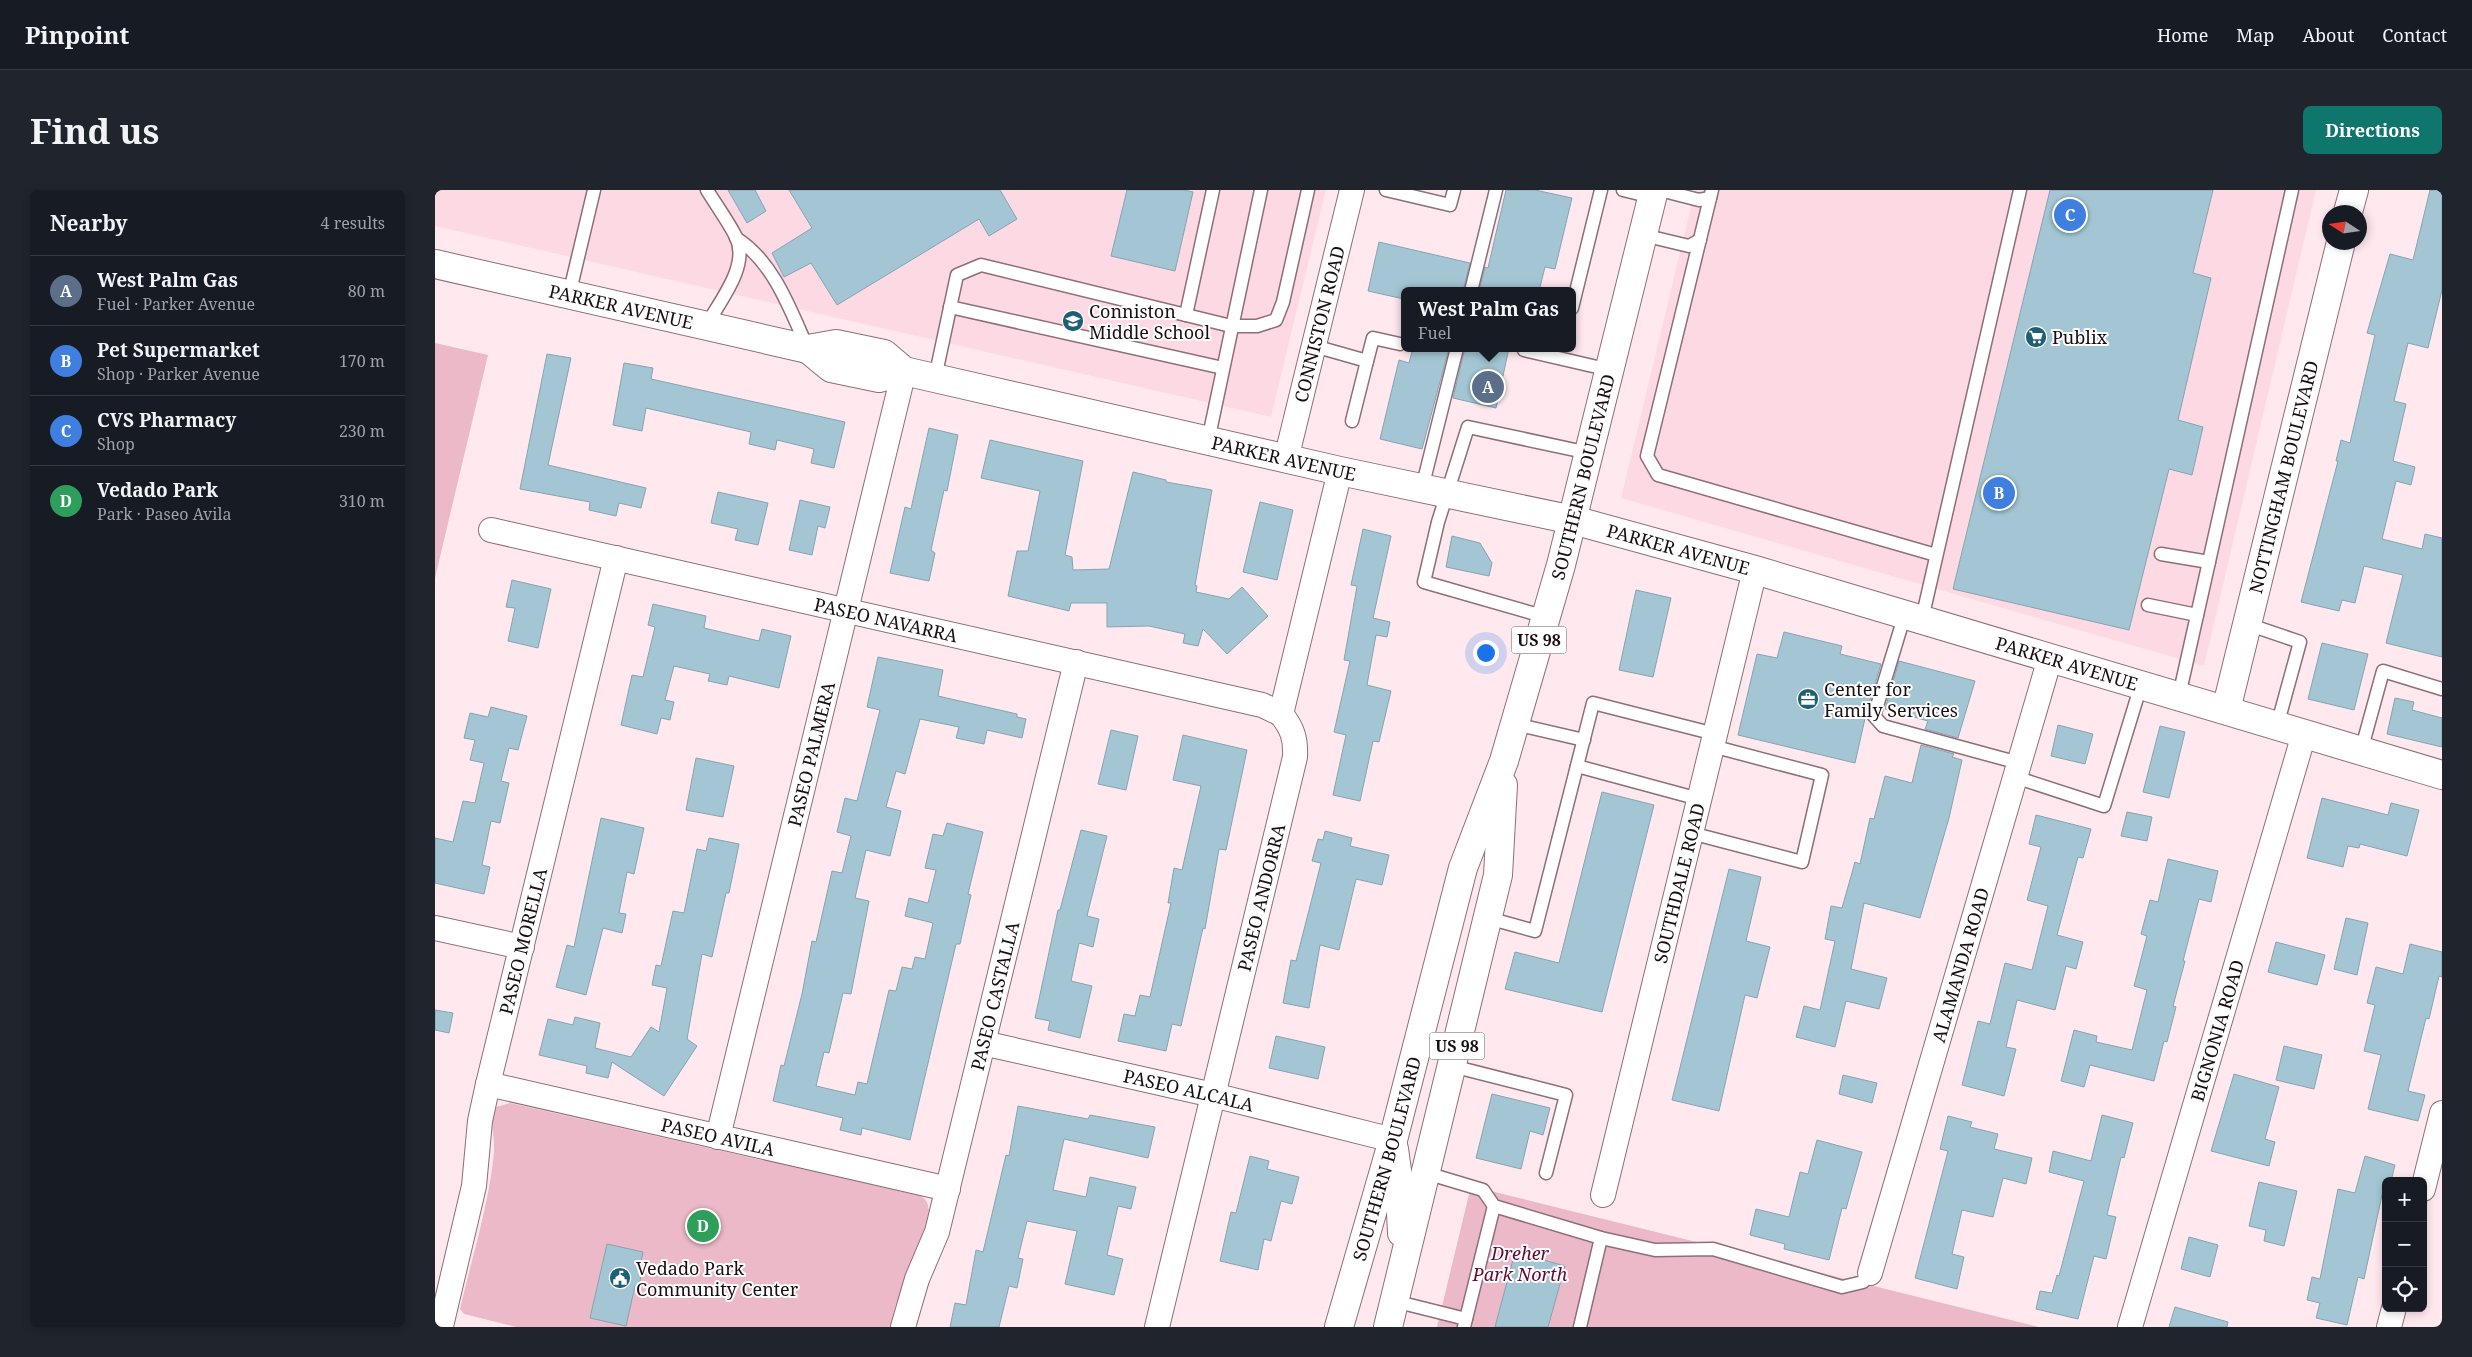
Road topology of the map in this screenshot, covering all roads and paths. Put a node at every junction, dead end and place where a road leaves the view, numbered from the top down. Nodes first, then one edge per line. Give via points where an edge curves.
1 (594, 190) edge
2 (707, 190) edge
3 (1213, 190) edge
4 (1261, 190) edge
5 (1308, 190) edge
6 (1351, 190) edge
7 (1454, 190) edge
8 (1496, 190) edge
9 (1601, 190) edge
10 (1623, 190) edge
11 (2020, 190) edge
12 (2292, 190) edge
13 (2354, 190) edge
14 (1392, 191) edge
15 (1655, 192) edge
16 (1711, 194) edge
17 (2351, 205) edge
18 (1643, 235) junction
19 (737, 238) junction
20 (1701, 240) junction
21 (2339, 250) edge
22 (435, 264) edge
23 (1472, 287) edge
24 (1576, 292) edge
25 (569, 294) junction
26 (950, 307) junction
27 (1186, 314) junction
28 (705, 326) junction
29 (1231, 326) junction
30 (1401, 344) dead end
31 (1313, 346) junction
32 (808, 349) junction
33 (1456, 352) edge
34 (1533, 352) edge
35 (1367, 361) junction
36 (1223, 368) junction
37 (1610, 370) junction
38 (904, 371) junction
39 (935, 378) junction
40 (1352, 421) dead end
41 (1208, 441) junction
42 (1589, 453) junction
43 (1286, 459) junction
44 (1340, 471) junction
45 (1435, 490) junction
46 (1573, 520) junction
47 (491, 530) dead end
48 (2161, 554) dead end
49 (1936, 555) junction
50 (616, 558) junction
51 (2209, 562) junction
52 (1755, 570) junction
53 (2148, 605) dead end
54 (846, 610) junction
55 (2197, 615) junction
56 (1546, 617) junction
57 (1913, 617) junction
58 (2247, 624) junction
59 (2050, 658) junction
60 (1075, 662) junction
61 (2141, 685) junction
62 (2442, 689) edge
63 (2179, 696) junction
64 (2226, 710) junction
65 (1281, 714) junction
66 (1515, 724) junction
67 (2277, 726) junction
68 (2304, 734) junction
69 (1584, 740) junction
70 (1713, 740) junction
71 (2361, 751) junction
72 (1504, 761) junction
73 (1577, 766) junction
74 (2017, 770) junction
75 (2442, 775) edge
76 (1699, 800) junction
77 (1691, 833) junction
78 (1488, 918) junction
79 (435, 928) edge
80 (522, 947) junction
81 (983, 1043) junction
82 (1451, 1066) junction
83 (488, 1084) junction
84 (1213, 1095) junction
85 (2442, 1113) edge
86 (718, 1136) junction
87 (1393, 1140) junction
88 (1426, 1173) junction
89 (1546, 1173) dead end
90 (2426, 1177) edge
91 (948, 1189) junction
92 (1603, 1195) dead end
93 (1494, 1206) junction
94 (1601, 1238) junction
95 (1403, 1264) junction
96 (1870, 1273) joint
97 (2393, 1312) edge
98 (1391, 1314) edge
99 (1465, 1323) edge
100 (440, 1326) edge
101 (903, 1327) edge
102 (1157, 1327) edge
103 (1339, 1327) edge
104 (1580, 1327) edge
105 (2130, 1327) edge
106 (2389, 1327) edge

1 - 25 lane
2 - 19 lane
3 - 27 lane
4 - 29 lane
5 - 29 lane via 1276,320 1257,326
6 - 31 street, CONNISTON ROAD
7 - 14 lane via 1451,205
8 - 23 lane
9 - 24 lane
10 - 15 lane
11 - 49 lane
12 - 51 lane
13 - 17 street
15 - 16 lane via 1699,200
15 - 18 street, SOUTHERN BOULEVARD / US 98
16 - 20 lane
18 - 20 lane via 1689,246
18 - 37 street, SOUTHERN BOULEVARD / US 98
19 - 28 lane via 740,254 737,270
19 - 32 lane via 751,248 781,290
20 - 49 lane via 1647,456 1658,475
21 - 58 street, NOTTINGHAM BOULEVARD
22 - 25 street, PARKER AVENUE
25 - 28 street, PARKER AVENUE
26 - 27 lane via 957,275 981,265
26 - 36 lane
26 - 39 lane
27 - 29 lane
28 - 32 street, PARKER AVENUE
29 - 36 lane
30 - 35 lane via 1373,338
31 - 35 lane
31 - 43 street, CONNISTON ROAD
32 - 38 street, PARKER AVENUE via 836,344 884,354
33 - 45 lane
34 - 37 lane
35 - 40 lane
36 - 41 lane
37 - 42 street, SOUTHERN BOULEVARD / US 98
38 - 39 street, PARKER AVENUE
38 - 54 street, PASEO PALMERA
39 - 41 street, PARKER AVENUE
41 - 43 street, PARKER AVENUE
42 - 45 lane via 1468,427
42 - 46 street, SOUTHERN BOULEVARD / US 98
43 - 44 street, PARKER AVENUE
44 - 45 street, PARKER AVENUE
44 - 65 street
45 - 46 street, PARKER AVENUE
45 - 56 lane via 1425,582
46 - 52 street, PARKER AVENUE
46 - 56 street, SOUTHERN BOULEVARD / US 98
47 - 50 street, PASEO NAVARRA
48 - 51 lane
49 - 57 lane
50 - 54 street, PASEO NAVARRA
50 - 80 street, PASEO MORELLA
51 - 55 lane
52 - 57 street, PARKER AVENUE
52 - 70 street, SOUTHDALE ROAD
53 - 55 lane
54 - 60 street, PASEO NAVARRA
54 - 86 street, PASEO PALMERA
55 - 63 lane
56 - 66 street, SOUTHERN BOULEVARD / US 98
57 - 59 street, PARKER AVENUE
57 - 74 lane via 1874,716 1883,726
58 - 64 street, NOTTINGHAM BOULEVARD
58 - 67 lane via 2300,642
59 - 61 street, PARKER AVENUE
59 - 74 street, ALAMANDA ROAD
60 - 65 street, PASEO NAVARRA via 1263,705
60 - 81 street, PASEO CASTALLA
61 - 63 street, PARKER AVENUE
61 - 74 lane via 2104,806
62 - 71 lane via 2383,671
63 - 64 street, PARKER AVENUE
64 - 67 street, PARKER AVENUE
65 - 84 street, PASEO ANDORRA via 1292,729 1295,757
66 - 69 lane
66 - 72 street, SOUTHERN BOULEVARD / US 98
67 - 68 street, PARKER AVENUE
68 - 71 street, PARKER AVENUE
68 - 105 street, BIGNONIA ROAD
69 - 70 lane via 1593,703
69 - 73 lane
70 - 76 street, SOUTHDALE ROAD
70 - 77 lane via 1822,775 1802,862
71 - 75 street, PARKER AVENUE
72 - 78 street, SOUTHERN BOULEVARD / US 98 via 1498,875
72 - 87 street, SOUTHERN BOULEVARD / US 98 via 1463,868
73 - 76 lane
73 - 78 lane via 1535,931
74 - 96 street, ALAMANDA ROAD
76 - 77 street, SOUTHDALE ROAD
77 - 92 street, SOUTHDALE ROAD
78 - 82 street, SOUTHERN BOULEVARD / US 98
79 - 80 street
80 - 83 street, PASEO MORELLA
81 - 84 street, PASEO ALCALA
81 - 91 street, PASEO CASTALLA
82 - 88 street, SOUTHERN BOULEVARD / US 98
82 - 89 lane via 1566,1094
83 - 86 street, PASEO AVILA
83 - 100 street, PASEO MORELLA via 480,1121 474,1186
84 - 87 street, PASEO ALCALA
84 - 102 street, PASEO ANDORRA
85 - 90 street
86 - 91 street, PASEO AVILA
87 - 95 street via 1400,1192
87 - 103 street, SOUTHERN BOULEVARD / US 98
88 - 93 lane via 1483,1190
88 - 95 street, SOUTHERN BOULEVARD / US 98
91 - 101 street, PASEO CASTALLA via 937,1232 917,1279
93 - 94 lane
93 - 99 lane
94 - 96 lane via 1655,1250 1713,1249 1841,1287 1863,1282
94 - 104 lane
95 - 98 street, SOUTHERN BOULEVARD / US 98
97 - 106 street
98 - 99 lane

